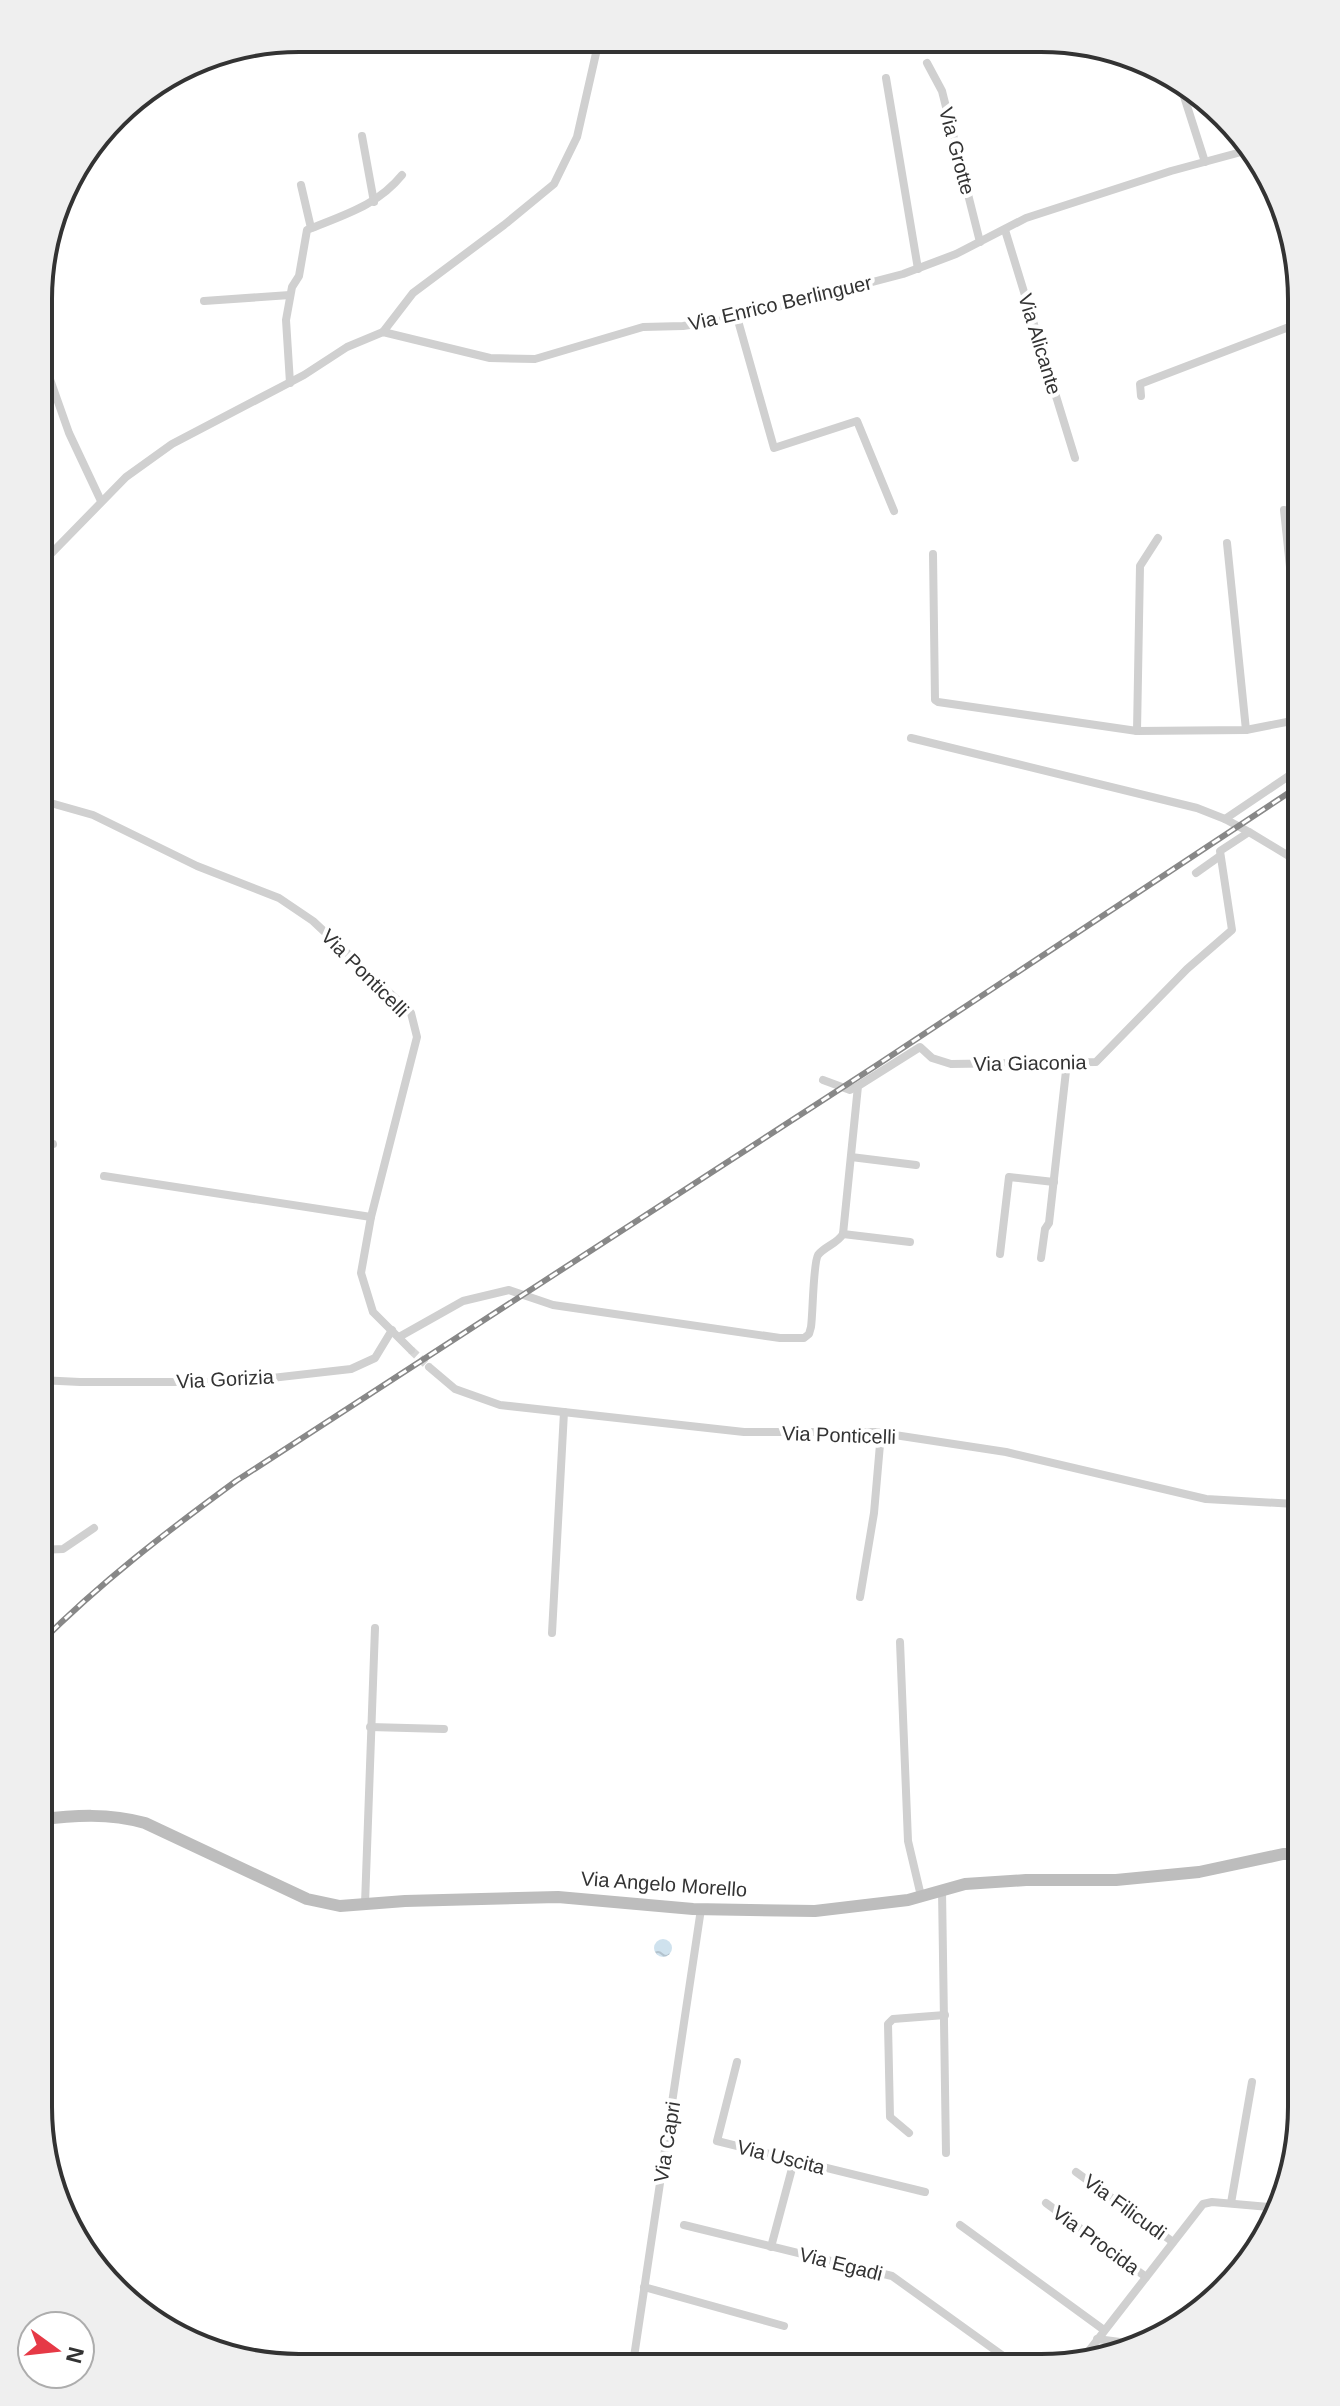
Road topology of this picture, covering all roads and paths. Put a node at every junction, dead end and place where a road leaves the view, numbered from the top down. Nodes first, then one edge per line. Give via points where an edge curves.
1 (596, 53) edge
2 (927, 63) dead end
3 (886, 78) dead end
4 (1185, 99) edge
5 (362, 136) dead end
6 (1239, 153) edge
7 (1205, 162) junction
8 (402, 175) dead end
9 (301, 185) dead end
10 (374, 202) junction
11 (311, 228) junction
12 (1005, 230) junction
13 (980, 242) junction
14 (918, 269) junction
15 (290, 295) junction
16 (204, 301) dead end
17 (737, 317) junction
18 (1288, 327) edge
19 (383, 332) junction
20 (290, 383) junction
21 (52, 385) edge
22 (1141, 396) dead end
23 (1075, 458) dead end
24 (101, 501) junction
25 (1284, 510) dead end
26 (894, 511) dead end
27 (1158, 538) dead end
28 (1227, 543) dead end
29 (1288, 547) edge
30 (52, 552) edge
31 (933, 554) dead end
32 (1288, 722) edge
33 (1246, 730) junction
34 (1137, 731) junction
35 (911, 738) dead end
36 (1288, 777) edge
37 (52, 803) edge
38 (1225, 819) junction
39 (1249, 832) junction
40 (1288, 855) edge
41 (1220, 856) junction
42 (1196, 873) dead end
43 (1067, 1062) junction
44 (823, 1080) dead end
45 (858, 1086) junction
46 (851, 1157) junction
47 (916, 1165) dead end
48 (104, 1176) dead end
49 (1054, 1182) junction
50 (371, 1217) junction
51 (843, 1234) junction
52 (910, 1242) dead end
53 (1000, 1254) dead end
54 (1041, 1258) dead end
55 (396, 1334) junction
56 (411, 1350) tunnel mouth
57 (429, 1367) tunnel mouth
58 (52, 1381) edge
59 (564, 1412) junction
60 (881, 1433) junction
61 (1287, 1504) edge
62 (94, 1528) dead end
63 (52, 1549) edge
64 (860, 1597) dead end
65 (375, 1628) dead end
66 (552, 1633) dead end
67 (900, 1642) dead end
68 (370, 1727) junction
69 (444, 1729) dead end
70 (52, 1819) edge
71 (1287, 1855) edge
72 (942, 1890) junction
73 (921, 1896) junction
74 (365, 1904) junction
75 (701, 1909) junction
76 (945, 2015) junction
77 (737, 2062) dead end
78 (1252, 2082) dead end
79 (909, 2133) dead end
80 (946, 2153) dead end
81 (794, 2161) junction
82 (1076, 2172) dead end
83 (925, 2192) dead end
84 (1046, 2203) dead end
85 (1231, 2203) junction
86 (1266, 2207) edge
87 (684, 2225) dead end
88 (960, 2225) dead end
89 (1173, 2242) junction
90 (771, 2247) junction
91 (1146, 2277) junction
92 (644, 2287) junction
93 (784, 2326) dead end
94 (1104, 2330) junction
95 (1097, 2339) junction
96 (1117, 2342) edge
97 (1090, 2349) edge
98 (634, 2354) edge
99 (1001, 2354) edge

1 - 19 street via 577,137 554,184 413,293
2 - 13 street, Via Grotte via 942,91
3 - 14 street
4 - 7 street
5 - 10 street
6 - 7 street, Via Enrico Berlinguer
7 - 12 street, Via Enrico Berlinguer via 1026,218
8 - 10 street
9 - 11 street
10 - 11 street
11 - 15 street
12 - 13 street, Via Enrico Berlinguer
12 - 23 street, Via Alicante
13 - 14 street, Via Enrico Berlinguer
14 - 17 street, Via Enrico Berlinguer
15 - 16 street
15 - 20 street
17 - 19 street, Via Enrico Berlinguer via 643,327 535,359 490,358
17 - 26 street via 774,448 858,422
18 - 22 street via 1140,384
19 - 20 street via 347,347
20 - 24 street via 172,444
21 - 24 street
24 - 30 street
25 - 29 street
27 - 34 street via 1140,566
28 - 33 street
31 - 34 street via 935,700
32 - 33 street
33 - 34 street
35 - 38 street
36 - 38 street
37 - 50 street, Via Ponticelli via 93,815 197,866 279,898 313,921 411,1013 417,1037
38 - 39 street
39 - 40 street
39 - 41 street
41 - 42 street
41 - 43 street, Via Giaconia via 1232,930 1096,1062
43 - 45 street, Via Giaconia via 951,1064 920,1047
43 - 49 street
44 - 45 street via 850,1090
45 - 46 street
46 - 47 street
46 - 51 street
48 - 50 street
49 - 53 street via 1009,1177
49 - 54 street
50 - 55 street, Via Ponticelli via 361,1273 373,1312
51 - 52 street
51 - 55 street via 816,1260 811,1327 804,1338 553,1305 509,1290 463,1301
55 - 56 street, Via Ponticelli
55 - 58 street, Via Gorizia via 375,1358 351,1369 236,1382
57 - 59 street, Via Ponticelli via 455,1389 500,1405
59 - 60 street, Via Ponticelli via 744,1432
59 - 66 street
60 - 61 street, Via Ponticelli via 1006,1452 1206,1499
60 - 64 street
62 - 63 street via 63,1549
65 - 68 street
67 - 73 street via 908,1841
68 - 69 street
68 - 74 street
70 - 74 street, Via Angelo Morello via 94,1815 132,1820 169,1832 307,1899 331,1906
71 - 72 street, Via Angelo Morello via 1199,1872 965,1884
72 - 73 street, Via Angelo Morello
72 - 76 street
73 - 75 street, Via Angelo Morello via 815,1911
74 - 75 street, Via Angelo Morello via 558,1897
75 - 92 street, Via Capri
76 - 79 street via 893,2019 888,2024 890,2117
76 - 80 street
77 - 81 street, Via Uscita via 717,2141
78 - 85 street
81 - 83 street, Via Uscita
81 - 90 street
82 - 89 street, Via Filicudi
84 - 91 street, Via Procida
85 - 86 street
85 - 89 street via 1203,2204
87 - 90 street, Via Egadi
88 - 94 street
89 - 91 street
90 - 99 street, Via Egadi via 892,2276
91 - 94 street
92 - 93 street
92 - 98 street, Via Capri
94 - 95 street
95 - 96 street
95 - 97 street

